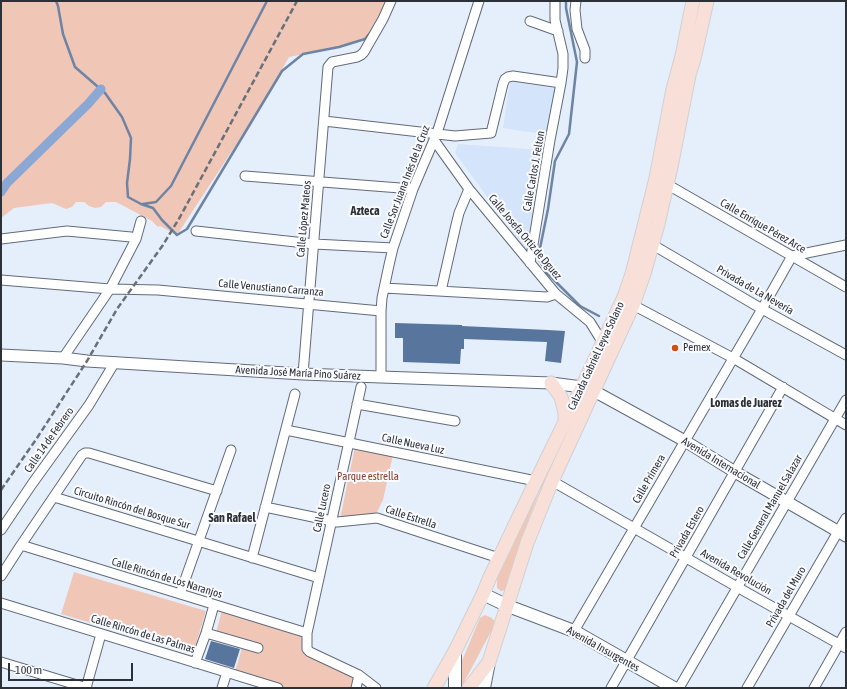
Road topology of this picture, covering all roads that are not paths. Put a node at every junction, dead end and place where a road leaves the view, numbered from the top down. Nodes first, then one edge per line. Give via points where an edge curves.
1 (391, 1) edge
2 (479, 1) edge
3 (555, 1) edge
4 (576, 1) edge
5 (693, 1) edge
6 (707, 1) edge
7 (530, 21) dead end
8 (558, 31) junction
9 (585, 58) dead end
10 (688, 58) junction
11 (561, 83) junction
12 (324, 121) junction
13 (436, 137) junction
14 (244, 176) dead end
15 (662, 181) junction
16 (319, 182) junction
17 (413, 189) junction
18 (469, 189) junction
19 (141, 221) dead end
20 (196, 231) dead end
21 (1, 239) edge
22 (136, 239) junction
23 (314, 244) junction
24 (653, 245) junction
25 (846, 245) edge
26 (393, 248) junction
27 (792, 256) junction
28 (530, 263) junction
29 (1, 280) edge
30 (846, 287) edge
31 (384, 288) junction
32 (110, 289) junction
33 (441, 291) junction
34 (556, 294) junction
35 (309, 304) junction
36 (633, 305) junction
37 (762, 309) junction
38 (381, 311) junction
39 (603, 343) junction
40 (1, 355) edge
41 (846, 355) edge
42 (63, 358) junction
43 (733, 358) junction
44 (116, 362) junction
45 (303, 374) junction
46 (381, 377) junction
47 (551, 383) junction
48 (361, 387) dead end
49 (782, 387) junction
50 (588, 389) junction
51 (295, 394) dead end
52 (846, 400) edge
53 (357, 404) junction
54 (836, 419) junction
55 (455, 422) dead end
56 (564, 425) junction
57 (846, 425) edge
58 (286, 430) junction
59 (685, 441) junction
60 (349, 443) junction
61 (231, 450) dead end
62 (735, 472) junction
63 (536, 481) junction
64 (552, 481) junction
65 (217, 491) junction
66 (54, 497) junction
67 (788, 502) junction
68 (265, 507) junction
69 (846, 518) edge
70 (331, 521) junction
71 (634, 528) junction
72 (1, 530) edge
73 (842, 534) edge
74 (199, 541) junction
75 (21, 545) junction
76 (686, 557) junction
77 (252, 558) junction
78 (499, 558) junction
79 (1, 576) edge
80 (319, 578) junction
81 (737, 587) junction
82 (180, 594) junction
83 (483, 594) junction
84 (1, 603) edge
85 (214, 605) junction
86 (508, 606) junction
87 (789, 616) junction
88 (574, 631) junction
89 (846, 632) edge
90 (206, 633) junction
91 (306, 633) junction
92 (101, 634) junction
93 (842, 646) edge
94 (258, 648) dead end
95 (455, 651) junction
96 (626, 661) junction
97 (1, 662) edge
98 (489, 662) junction
99 (195, 663) junction
100 (227, 672) junction
101 (360, 675) junction
102 (86, 688) edge
103 (222, 688) edge
104 (278, 688) edge
105 (356, 688) edge
106 (376, 688) edge
107 (434, 688) edge
108 (455, 688) edge
109 (469, 688) edge
110 (484, 688) edge
111 (611, 688) edge
112 (674, 688) edge
113 (679, 688) edge
114 (747, 688) edge
115 (814, 688) edge

1 - 12 street, Calle López Mateos via 364,52 357,57 332,62 328,67
2 - 13 street, Calle Sor Juana Inés de la Cruz
3 - 8 street, Calle Carlos J. Felton
4 - 9 street via 577,29 585,50
5 - 10 main road, Calzada Gabriel Leyva Solano
6 - 10 main road, Calzada Gabriel Leyva Solano
7 - 8 street
8 - 11 street, Calle Carlos J. Felton via 563,54
10 - 15 main road, Calzada Gabriel Leyva Solano via 673,89
11 - 13 street via 508,77 503,84 491,133
11 - 28 street, Calle Carlos J. Felton
12 - 13 street
12 - 16 street, Calle López Mateos
13 - 17 street, Calle Sor Juana Inés de la Cruz
13 - 18 street, Calle Josefa Ortiz de Dguez
14 - 16 street
15 - 24 main road, Calzada Gabriel Leyva Solano via 658,224
15 - 27 street, Calle Enrique Pérez Arce
15 - 39 main road, Calzada Gabriel Leyva Solano via 624,297
16 - 17 street
16 - 23 street, Calle López Mateos
17 - 26 street, Calle Sor Juana Inés de la Cruz
18 - 28 street, Calle Josefa Ortiz de Dguez
18 - 33 street via 459,213
19 - 22 street
20 - 23 street
21 - 22 street via 67,231
22 - 32 street
23 - 26 street
23 - 35 street, Calle López Mateos
24 - 36 main road, Calzada Gabriel Leyva Solano
24 - 37 street, Privada de La Nevería
25 - 27 street
26 - 31 street, Calle Sor Juana Inés de la Cruz
27 - 30 street, Calle Enrique Pérez Arce
27 - 37 street, Calle Primera
28 - 34 street, Calle Josefa Ortiz de Dguez
29 - 32 street, Calle Venustiano Carranza
31 - 33 street
31 - 38 street, Calle Sor Juana Inés de la Cruz
32 - 35 street, Calle Venustiano Carranza via 158,290
32 - 42 street
33 - 34 street via 547,297
34 - 39 street, Calle Josefa Ortiz de Dguez via 590,322
35 - 38 street, Calle Venustiano Carranza
35 - 45 street, Calle López Mateos
36 - 43 street
36 - 50 main road, Calzada Gabriel Leyva Solano
37 - 41 street, Privada de La Nevería
37 - 43 street, Calle Primera
38 - 46 street, Calle Sor Juana Inés de la Cruz
39 - 50 main road, Calzada Gabriel Leyva Solano
40 - 42 street, Avenida José María Pino Suárez
42 - 44 street, Avenida José María Pino Suárez
43 - 49 street
43 - 59 street, Calle Primera
44 - 45 street, Avenida José María Pino Suárez
44 - 72 street, Calle 14 de Febrero via 89,405
45 - 46 street, Avenida José María Pino Suárez
46 - 47 street, Avenida José María Pino Suárez
47 - 50 street, Avenida José María Pino Suárez
47 - 56 main road via 564,405
48 - 53 street, Calle Lucero
49 - 54 street
49 - 62 street, Privada Estero
50 - 56 main road, Calzada Gabriel Leyva Solano
50 - 59 street, Avenida Internacional
50 - 64 main road, Calzada Gabriel Leyva Solano
51 - 58 street
52 - 54 street, Calle General Manuel Salazar
53 - 55 street
53 - 60 street, Calle Lucero
54 - 57 street
54 - 67 street, Calle General Manuel Salazar
56 - 63 main road, Calzada Gabriel Leyva Solano
58 - 60 street, Calle Nueva Luz
58 - 68 street
59 - 62 street, Avenida Internacional
59 - 71 street, Calle Primera
60 - 63 street, Calle Nueva Luz
60 - 70 street, Calle Lucero
61 - 65 street
62 - 67 street, Avenida Internacional
62 - 76 street, Privada Estero
63 - 78 main road, Calzada Gabriel Leyva Solano
64 - 71 street, Avenida Revolución
64 - 86 main road, Calzada Gabriel Leyva Solano via 527,543
65 - 66 street via 85,453
65 - 74 street
66 - 74 street, Circuito Rincón del Bosque Sur
66 - 75 street
67 - 73 street, Avenida Internacional
67 - 81 street, Calle General Manuel Salazar
68 - 70 street, Calle Estrella
68 - 77 street
69 - 73 street, Privada del Muro
70 - 78 street, Calle Estrella via 377,518
70 - 80 street, Calle Lucero
71 - 76 street, Avenida Revolución
71 - 88 street, Calle Primera
73 - 87 street, Privada del Muro
74 - 77 street, Circuito Rincón del Bosque Sur
74 - 82 street
75 - 79 street
75 - 82 street, Calle Rincón de Los Naranjos
76 - 81 street, Avenida Revolución
76 - 96 street, Privada Estero
77 - 80 street, Circuito Rincón del Bosque Sur
78 - 83 main road, Calzada Gabriel Leyva Solano
80 - 91 street, Calle Lucero
81 - 87 street, Avenida Revolución
81 - 113 street, Calle General Manuel Salazar
82 - 85 street, Calle Rincón de Los Naranjos
83 - 86 main road, Avenida Insurgentes
83 - 95 main road, Calzada Gabriel Leyva Solano
84 - 92 street, Calle Rincón de Las Palmas
85 - 90 street
85 - 91 street, Calle Rincón de Los Naranjos
86 - 88 main road, Avenida Insurgentes
86 - 98 main road, Calzada Gabriel Leyva Solano
87 - 93 street, Avenida Revolución
87 - 114 street, Privada del Muro
88 - 96 main road, Avenida Insurgentes
89 - 93 street
90 - 94 street
90 - 99 street
91 - 101 street via 310,652
92 - 99 street, Calle Rincón de Las Palmas
92 - 102 street
93 - 115 street
95 - 107 main road, Calzada Gabriel Leyva Solano
95 - 108 main road
96 - 111 street, Privada Estero
96 - 112 main road, Avenida Insurgentes
97 - 102 street
98 - 109 main road, Calzada Gabriel Leyva Solano
98 - 110 main road
99 - 100 street, Calle Rincón de Las Palmas
100 - 103 street
100 - 104 street, Calle Rincón de Las Palmas
101 - 105 street
101 - 106 street

